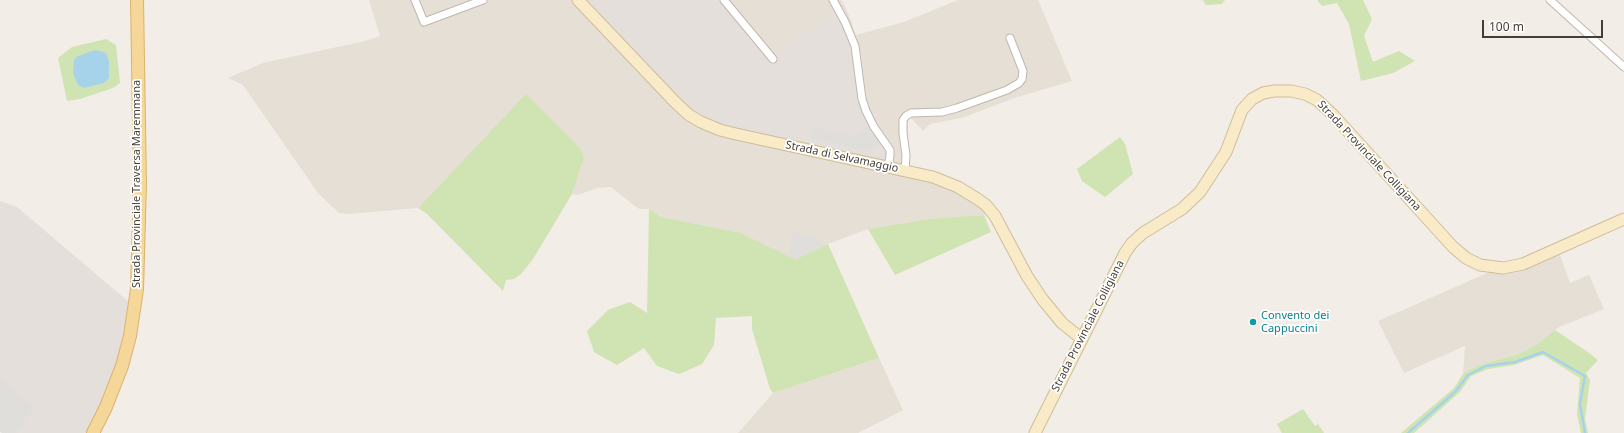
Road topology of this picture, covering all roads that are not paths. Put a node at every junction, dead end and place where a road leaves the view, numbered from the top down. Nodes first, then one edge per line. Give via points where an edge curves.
1 (137, 0) edge
2 (415, 0) edge
3 (483, 0) edge
4 (578, 0) edge
5 (724, 0) edge
6 (833, 0) edge
7 (1550, 0) edge
8 (1010, 38) dead end
9 (773, 59) dead end
10 (1624, 67) edge
11 (888, 167) junction
12 (906, 171) junction
13 (1624, 219) edge
14 (1082, 339) junction
15 (93, 433) edge
16 (1035, 433) edge

1 - 15 main road, Strada Provinciale Traversa Maremmana via 140,183 137,294 122,366
2 - 3 street via 424,22
4 - 11 main road, Strada di Selvamaggio via 670,97 697,120 726,131
5 - 9 street
6 - 11 street via 855,46 866,111 890,152
7 - 10 street
8 - 12 street via 1023,71 1021,81 1007,90 961,107 942,112 911,113 906,116 903,120 903,133
11 - 12 main road, Strada di Selvamaggio
12 - 14 main road, Strada di Selvamaggio via 950,183 986,205 1040,297 1062,323
13 - 14 main road, Strada Provinciale Colligiana via 1518,265 1495,268 1475,264 1453,248 1325,106 1302,93 1286,90 1270,92 1255,97 1242,110 1226,152 1200,192 1182,210 1147,230 1132,243
14 - 16 main road, Strada Provinciale Colligiana

